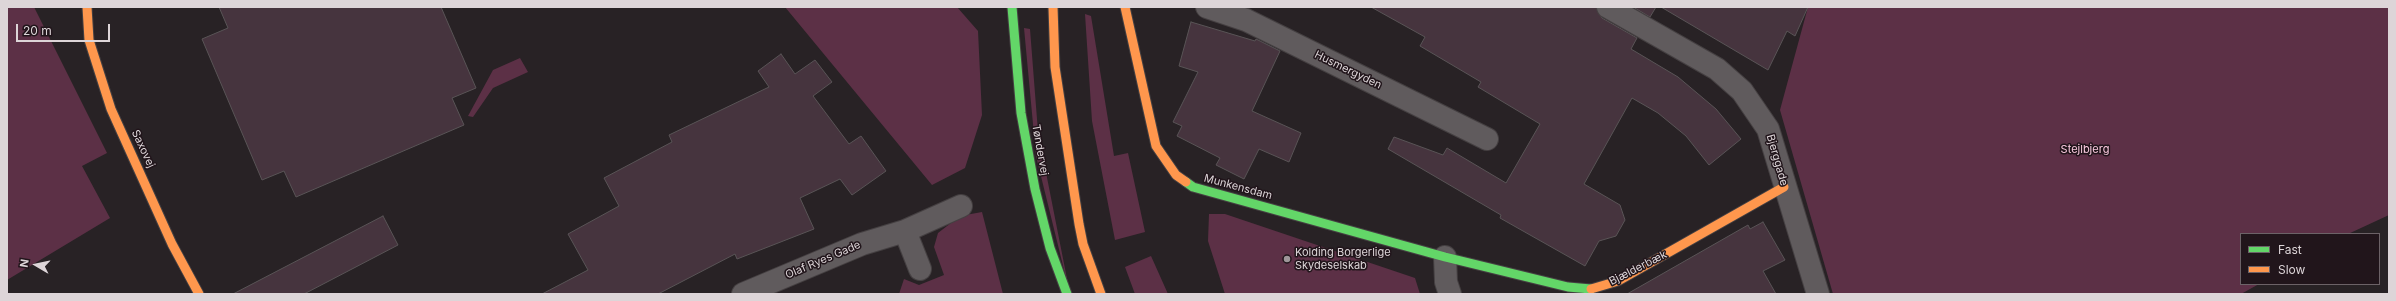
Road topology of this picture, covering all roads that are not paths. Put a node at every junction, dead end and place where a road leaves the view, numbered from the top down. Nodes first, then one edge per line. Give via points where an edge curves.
1 (87, 7) edge
2 (1012, 7) edge
3 (1053, 7) edge
4 (1125, 7) edge
5 (1207, 7) edge
6 (1608, 7) edge
7 (1487, 139) dead end
8 (1784, 187) junction
9 (961, 206) dead end
10 (905, 232) junction
11 (1445, 257) junction
12 (920, 268) dead end
13 (199, 294) edge
14 (743, 294) edge
15 (1067, 294) edge
16 (1101, 294) edge
17 (1450, 294) edge
18 (1818, 294) edge

1 - 13 street, Saxovej via 89,40 111,109 172,244
2 - 15 street, Tøndervej via 1021,113 1035,189 1050,248
3 - 16 street via 1055,67 1079,224 1083,244
4 - 11 street, Munkensdam via 1156,146 1176,175 1193,187
5 - 7 street, Husmergyden via 1246,20
6 - 8 street, Bjerggade via 1717,70 1742,91 1768,128
8 - 11 street, Bjælderbæk via 1618,281 1592,288 1568,287
8 - 18 street, Bjerggade
9 - 10 street, Olaf Ryes Gade
10 - 12 street
10 - 14 street, Olaf Ryes Gade via 862,244
11 - 17 street via 1446,282

